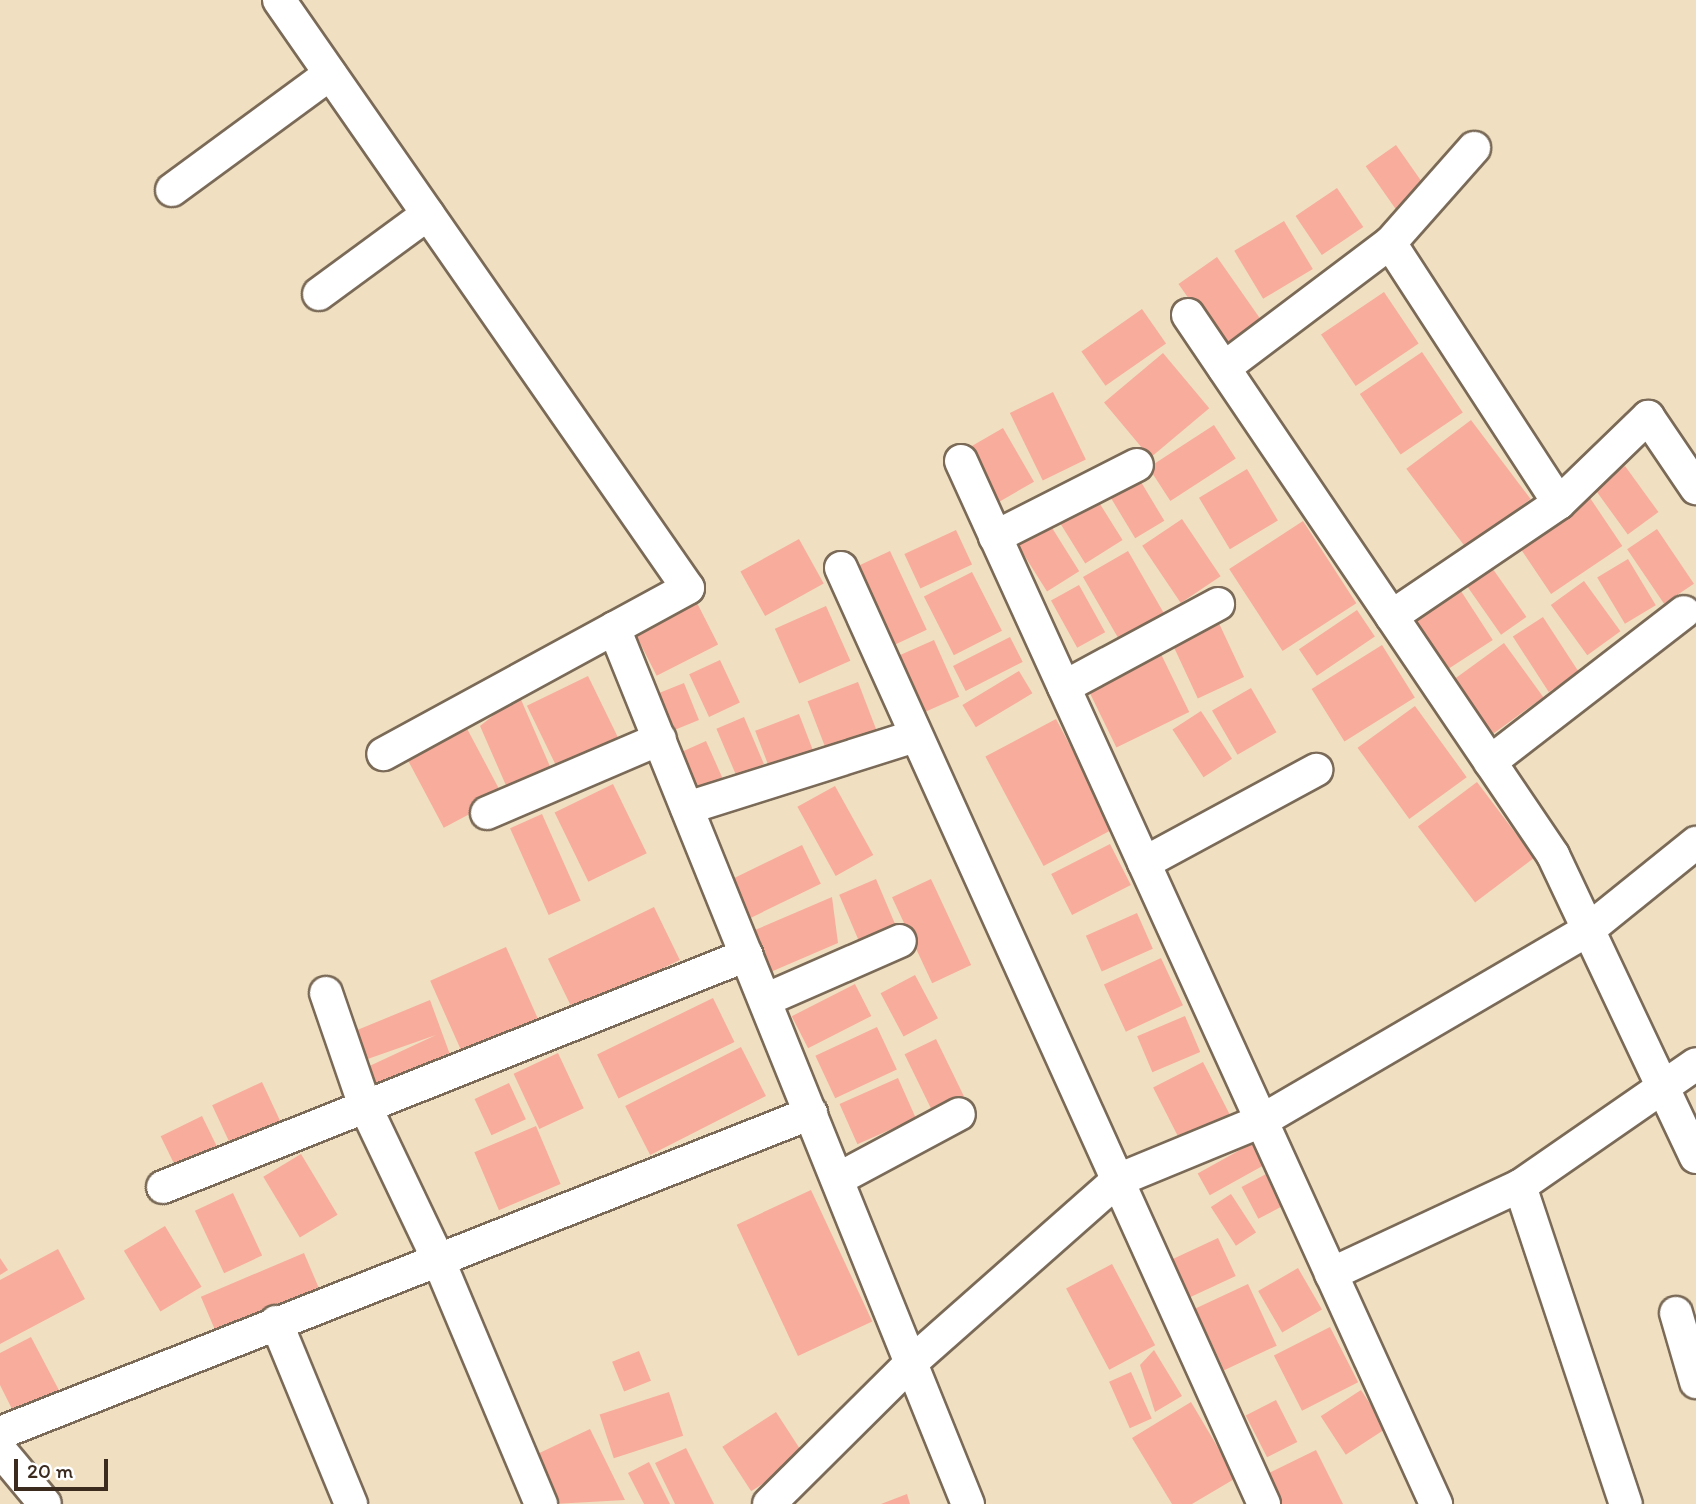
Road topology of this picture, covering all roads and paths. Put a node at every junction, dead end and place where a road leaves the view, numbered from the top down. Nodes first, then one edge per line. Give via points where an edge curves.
1 (279, 0) edge
2 (330, 74) junction
3 (1474, 148) dead end
4 (172, 190) dead end
5 (428, 214) junction
6 (1390, 243) junction
7 (319, 293) dead end
8 (1188, 314) dead end
9 (1224, 368) junction
10 (961, 461) dead end
11 (1137, 465) dead end
12 (1696, 488) edge
13 (1559, 503) junction
14 (995, 537) junction
15 (841, 568) dead end
16 (1218, 604) dead end
17 (1684, 612) dead end
18 (1392, 616) junction
19 (614, 628) junction
20 (1064, 687) junction
21 (916, 736) junction
22 (660, 739) junction
23 (383, 754) dead end
24 (1490, 762) junction
25 (1316, 770) dead end
26 (687, 808) junction
27 (487, 813) dead end
28 (1696, 843) edge
29 (1144, 863) junction
30 (1588, 930) junction
31 (900, 941) dead end
32 (747, 955) junction
33 (326, 993) dead end
34 (765, 1000) junction
35 (1696, 1064) edge
36 (1661, 1083) junction
37 (365, 1107) junction
38 (811, 1113) junction
39 (959, 1114) dead end
40 (1261, 1121) junction
41 (1696, 1157) edge
42 (838, 1179) junction
43 (1118, 1180) junction
44 (1520, 1186) junction
45 (163, 1187) dead end
46 (438, 1259) junction
47 (1331, 1274) junction
48 (1676, 1313) dead end
49 (276, 1322) junction
50 (912, 1362) junction
51 (1696, 1382) edge
52 (0, 1433) edge
53 (0, 1450) edge
54 (45, 1504) edge
55 (351, 1504) edge
56 (541, 1504) edge
57 (769, 1504) edge
58 (968, 1504) edge
59 (1264, 1504) edge
60 (1436, 1504) edge
61 (1626, 1504) edge

1 - 2 street
2 - 4 street
2 - 5 street
3 - 6 street
5 - 7 street
5 - 19 street via 688,588
6 - 9 street
6 - 13 street
8 - 9 street
9 - 18 street
10 - 14 street
11 - 14 street
12 - 13 street via 1648,417
13 - 18 street
14 - 20 street
15 - 21 street
16 - 20 street
17 - 24 street
18 - 24 street
19 - 22 street
19 - 23 street
20 - 29 street
21 - 26 street
21 - 43 street
22 - 26 street
22 - 27 street
24 - 30 street via 1553,855
25 - 29 street
26 - 32 street
28 - 30 street
29 - 40 street
30 - 36 street
30 - 40 street
31 - 34 street
32 - 34 street
32 - 37 street
33 - 37 street
34 - 38 street
35 - 36 street
36 - 41 street
36 - 44 street
37 - 45 street
37 - 46 street
38 - 42 street
38 - 46 street
39 - 42 street
40 - 43 street
40 - 47 street
42 - 50 street
43 - 50 street
43 - 59 street
44 - 47 street
44 - 61 street
46 - 49 street
46 - 56 street
47 - 60 street
48 - 51 street
49 - 52 street
49 - 55 street
50 - 57 street
50 - 58 street
53 - 54 street

